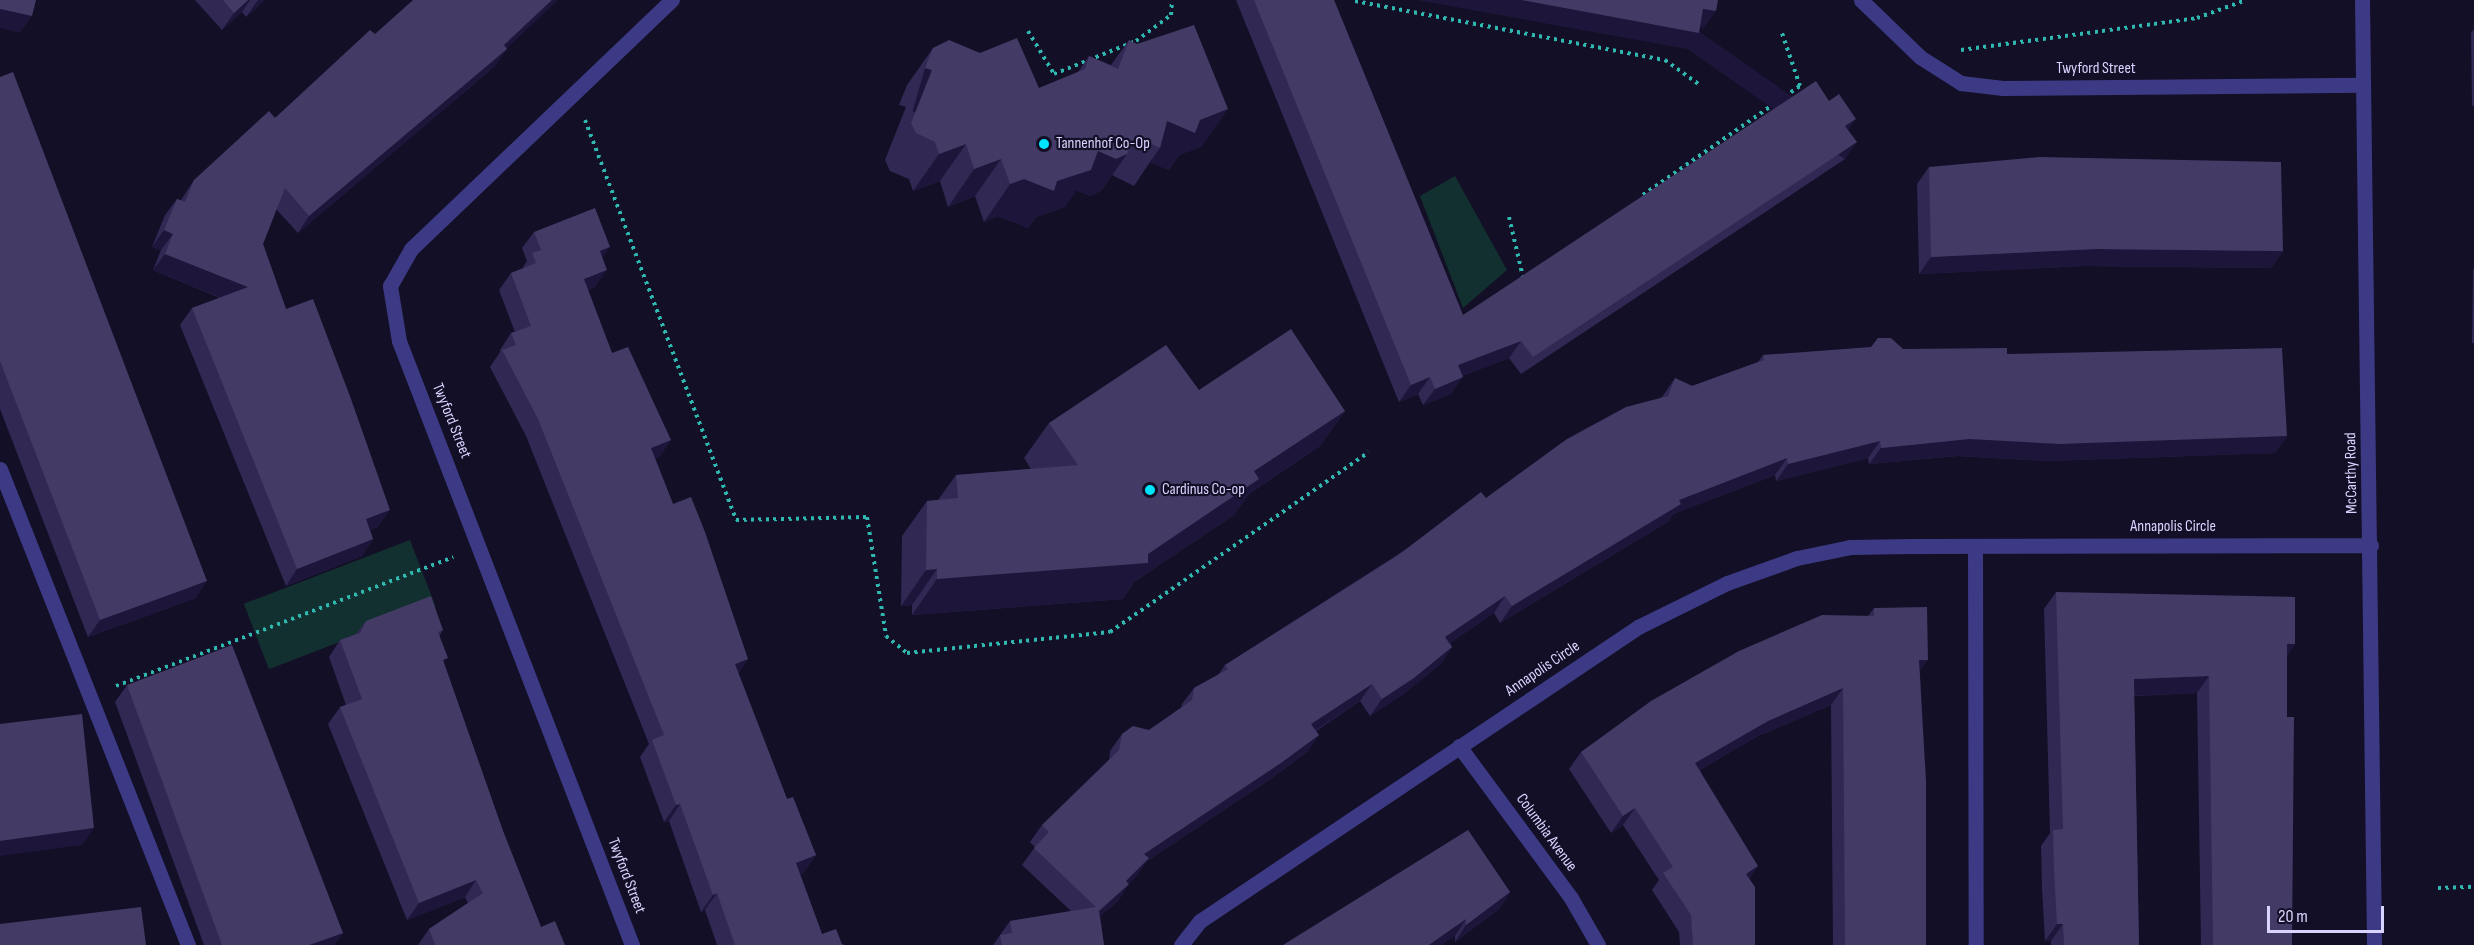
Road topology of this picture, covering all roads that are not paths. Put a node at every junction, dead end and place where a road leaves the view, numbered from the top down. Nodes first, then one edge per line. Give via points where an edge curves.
1 (672, 0) edge
2 (1861, 0) edge
3 (2362, 0) edge
4 (2363, 85) junction
5 (0, 469) edge
6 (2371, 545) junction
7 (1975, 546) junction
8 (1459, 746) junction
9 (188, 945) edge
10 (633, 945) edge
11 (1181, 945) edge
12 (1598, 945) edge
13 (1976, 945) edge
14 (2374, 945) edge

1 - 10 street, Twyford Street via 411,249 390,286 399,341 482,546
2 - 4 street, Twyford Street via 1920,57 1961,83 2003,88
3 - 4 street, McCarthy Road
4 - 6 street, McCarthy Road
5 - 9 street
6 - 7 street, Annapolis Circle
6 - 14 street, McCarthy Road
7 - 8 street, Annapolis Circle via 1850,548 1797,558 1727,583 1638,627
7 - 13 street
8 - 11 street, Annapolis Circle via 1200,921
8 - 12 street, Columbia Avenue via 1571,898

